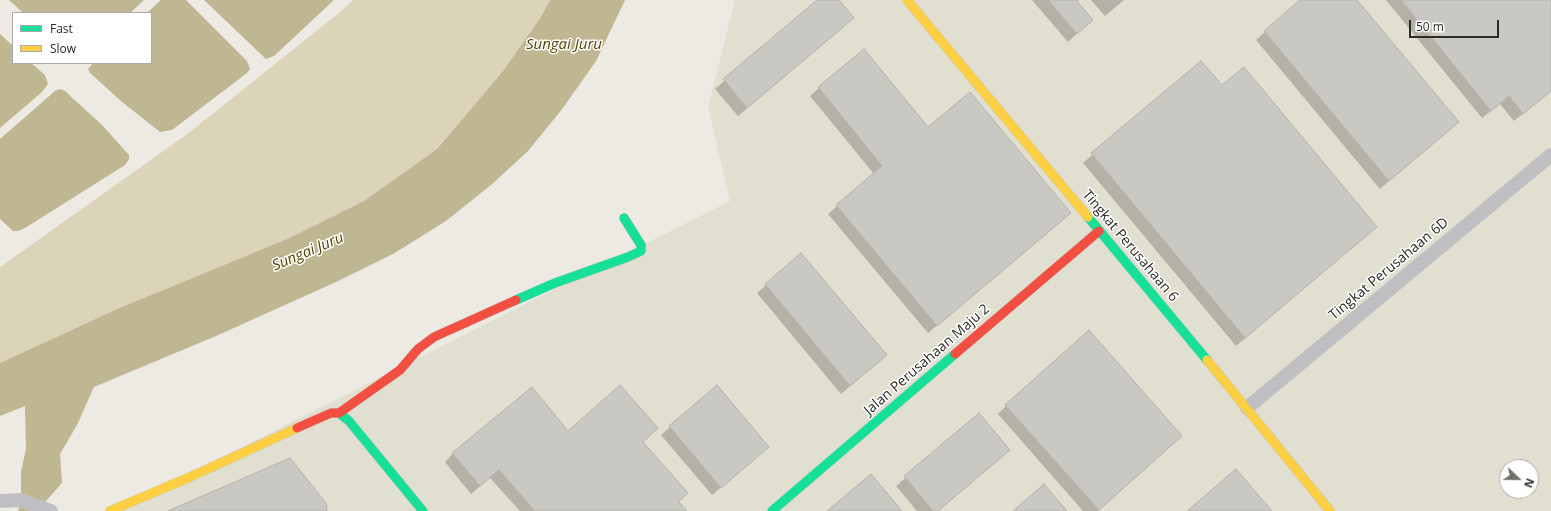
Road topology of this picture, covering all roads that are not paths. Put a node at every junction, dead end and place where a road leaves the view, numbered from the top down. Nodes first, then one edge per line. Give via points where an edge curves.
1 (907, 0) edge
2 (1551, 155) edge
3 (624, 218) dead end
4 (1099, 231) junction
5 (1247, 408) junction
6 (339, 413) junction
7 (0, 501) edge
8 (50, 510) edge
9 (110, 511) edge
10 (423, 511) edge
11 (772, 511) edge
12 (1330, 511) edge

1 - 4 street, Tingkat Perusahaan 6
2 - 5 street, Tingkat Perusahaan 6D
3 - 6 street via 641,245 641,251 555,283 434,337 418,349 400,370
4 - 5 street, Tingkat Perusahaan 6
4 - 11 street, Jalan Perusahaan Maju 2
5 - 12 street, Tingkat Perusahaan 6
6 - 9 street via 331,413
6 - 10 street via 349,421
7 - 8 street via 20,500

